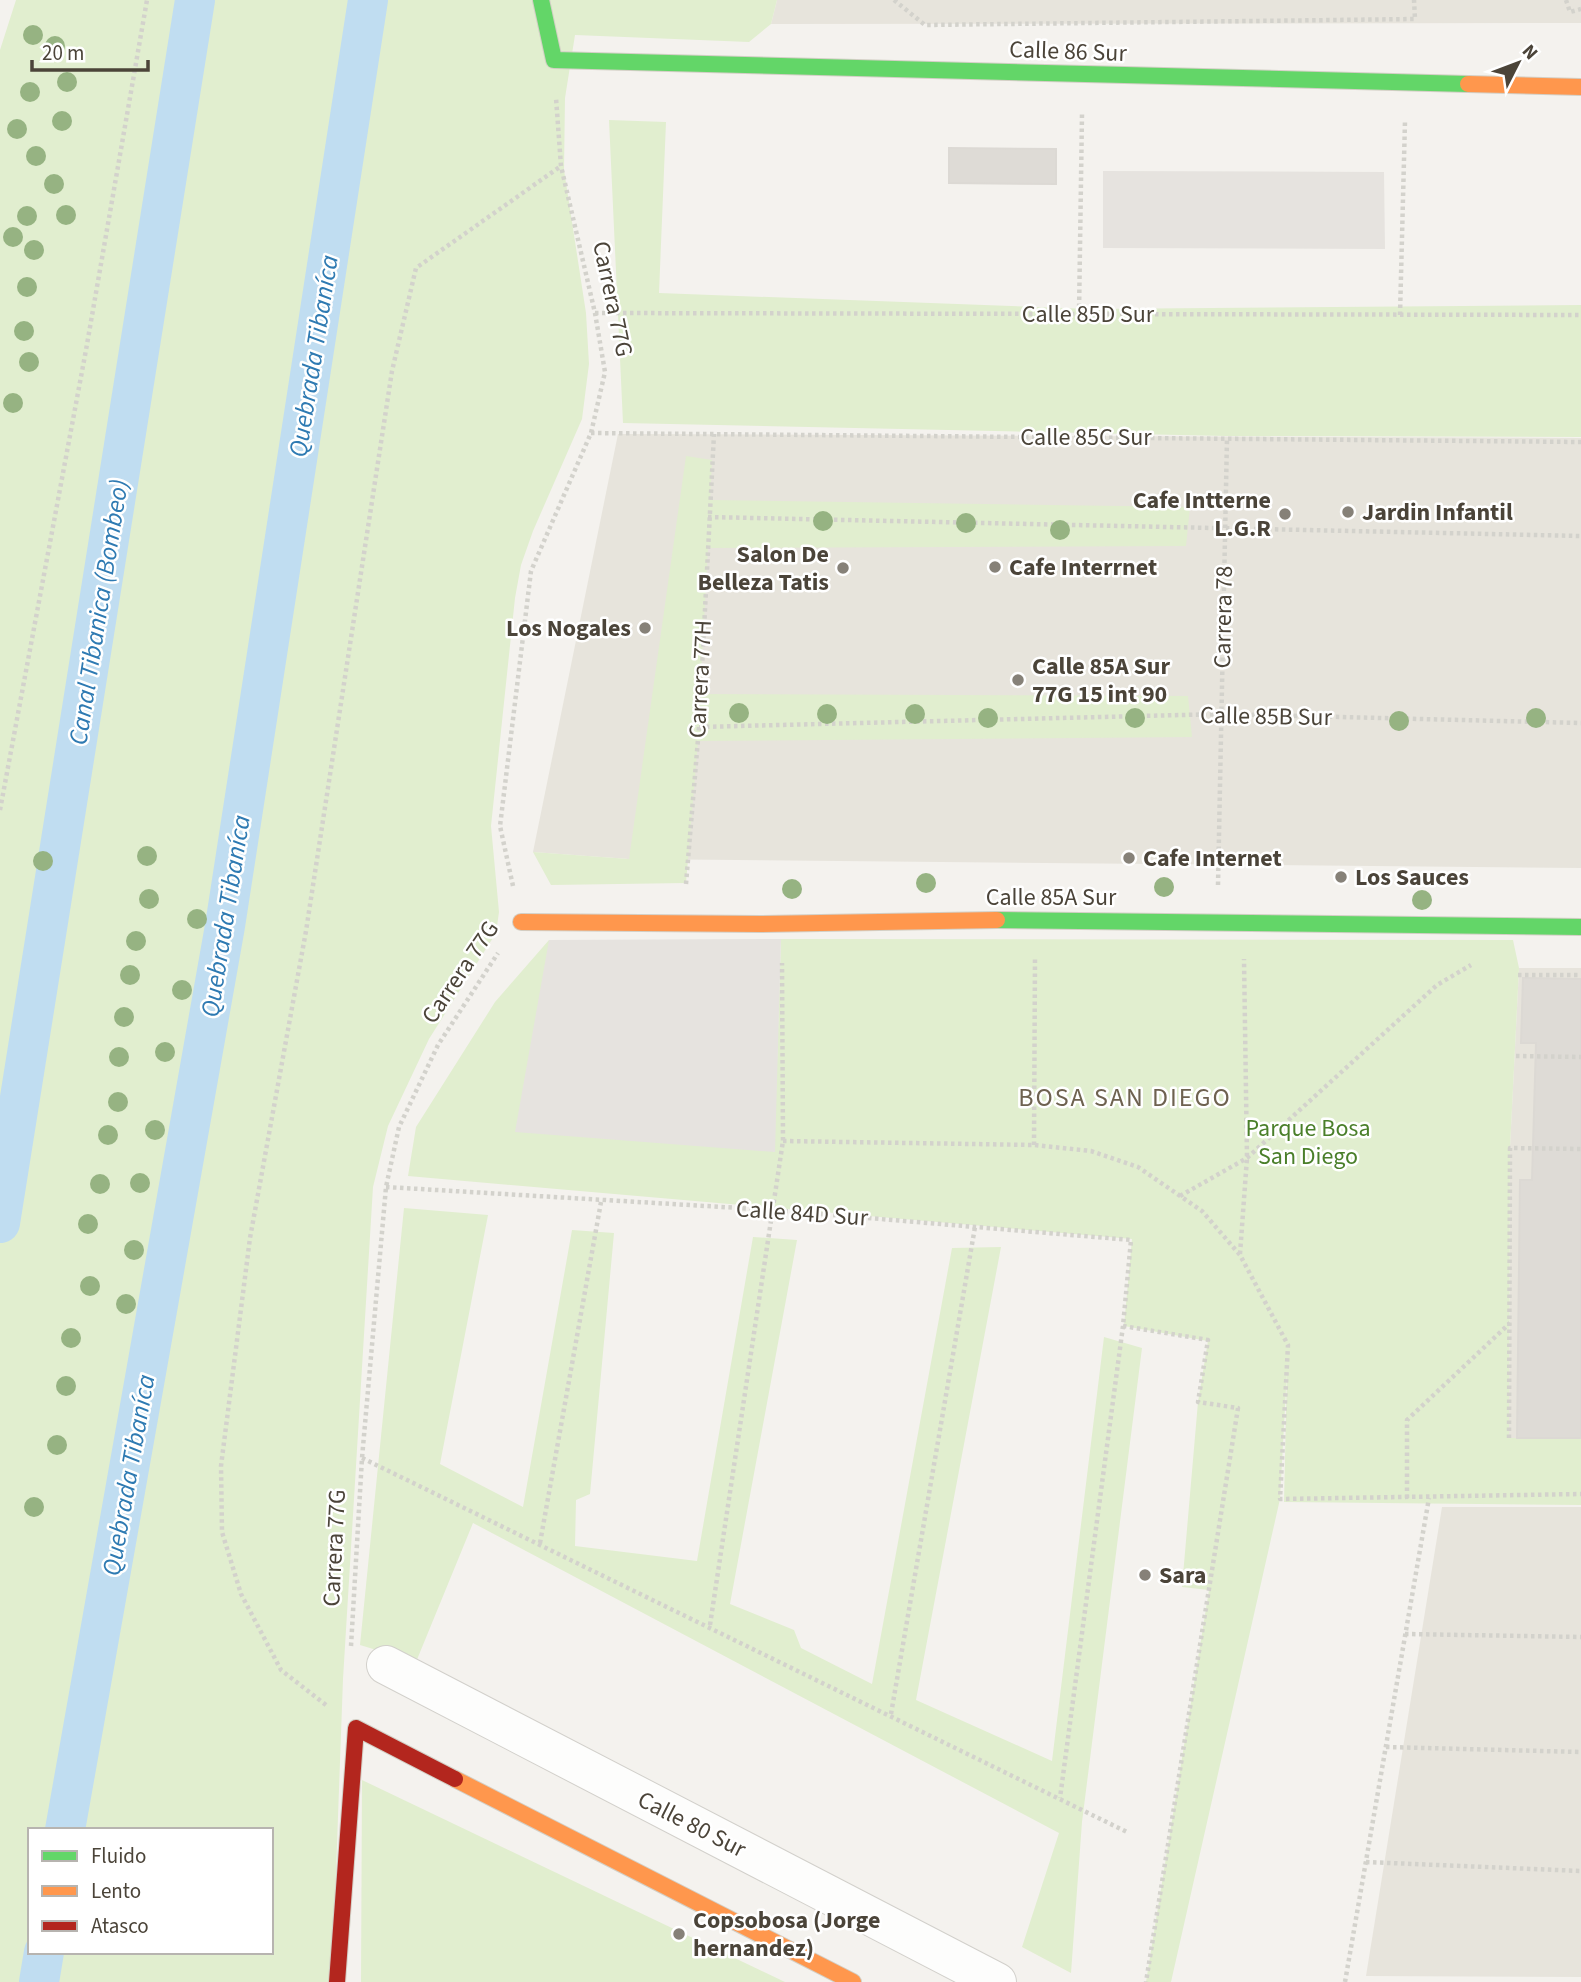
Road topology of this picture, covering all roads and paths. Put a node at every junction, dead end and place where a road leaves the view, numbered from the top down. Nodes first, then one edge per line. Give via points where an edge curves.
1 (147, 0) edge
2 (541, 0) edge
3 (894, 0) edge
4 (1415, 0) edge
5 (1566, 0) edge
6 (1581, 9) edge
7 (554, 61) junction
8 (1083, 74) junction
9 (1406, 82) junction
10 (1581, 86) edge
11 (561, 166) junction
12 (595, 313) junction
13 (1079, 314) junction
14 (1400, 315) junction
15 (1581, 315) edge
16 (591, 433) junction
17 (714, 434) junction
18 (1227, 438) junction
19 (1581, 442) edge
20 (708, 517) junction
21 (1225, 527) junction
22 (1581, 536) edge
23 (1222, 714) junction
24 (1581, 723) edge
25 (699, 727) junction
26 (0, 810) edge
27 (1035, 919) junction
28 (1218, 921) junction
29 (521, 922) junction
30 (1243, 922) junction
31 (683, 924) junction
32 (782, 924) junction
33 (1581, 927) edge
34 (1480, 960) dead end
35 (1518, 975) dead end
36 (1581, 975) edge
37 (1516, 1056) dead end
38 (1581, 1057) edge
39 (783, 1140) junction
40 (1034, 1145) junction
41 (1581, 1149) edge
42 (1247, 1158) junction
43 (386, 1188) junction
44 (1180, 1196) junction
45 (601, 1202) junction
46 (774, 1210) junction
47 (975, 1227) junction
48 (1240, 1255) junction
49 (1510, 1323) junction
50 (1123, 1326) junction
51 (1509, 1438) dead end
52 (362, 1458) junction
53 (1581, 1494) edge
54 (1408, 1498) junction
55 (1429, 1498) junction
56 (540, 1543) junction
57 (710, 1625) junction
58 (1405, 1634) junction
59 (1581, 1637) edge
60 (369, 1662) joint
61 (891, 1714) junction
62 (356, 1728) junction
63 (1386, 1747) junction
64 (1581, 1752) edge
65 (1060, 1798) junction
66 (1129, 1832) dead end
67 (1366, 1862) junction
68 (1581, 1871) edge
69 (337, 1982) edge
70 (853, 1982) edge
71 (997, 1982) edge
72 (1146, 1982) edge
73 (1345, 1982) edge

1 - 26 path
2 - 7 street
3 - 4 path via 926,25 1415,19
5 - 6 path via 1570,12
7 - 8 street, Calle 86 Sur
7 - 11 path, Carrera 77G
8 - 9 street, Calle 86 Sur
8 - 13 path
9 - 10 street, Calle 86 Sur
9 - 14 path
11 - 12 path, Carrera 77G
11 - 62 path via 415,268 392,371 306,931 250,1238 221,1479 222,1532 241,1594 281,1670
12 - 13 path, Calle 85D Sur
12 - 16 path, Carrera 77G via 605,372
13 - 14 path, Calle 85D Sur
14 - 15 path, Calle 85D Sur
16 - 17 path, Calle 85C Sur
16 - 29 path, Carrera 77G via 531,571 500,826
17 - 18 path, Calle 85C Sur
17 - 20 path, Carrera 77H
18 - 19 path, Calle 85C Sur
18 - 21 path, Carrera 78
20 - 21 path
20 - 25 path, Carrera 77H
21 - 22 path
21 - 23 path, Carrera 78
23 - 24 path, Calle 85B Sur
23 - 25 path, Calle 85B Sur
23 - 28 path, Carrera 78
25 - 31 path, Carrera 77H
27 - 28 street, Calle 85A Sur
27 - 32 street, Calle 85A Sur
27 - 40 path
28 - 30 street, Calle 85A Sur
29 - 31 street, Calle 85A Sur
29 - 43 path, Carrera 77G via 438,1045 399,1128
30 - 33 street, Calle 85A Sur
30 - 42 path
31 - 32 street, Calle 85A Sur
32 - 39 path
34 - 42 path via 1437,985
35 - 36 path
37 - 38 path
39 - 40 path
39 - 46 path
40 - 44 path via 1091,1151 1138,1167
41 - 49 path via 1510,1148
42 - 44 path
42 - 48 path
43 - 45 path, Calle 84D Sur
43 - 52 path, Carrera 77G
44 - 48 path via 1202,1211
45 - 46 path, Calle 84D Sur
45 - 56 path
46 - 47 path, Calle 84D Sur
46 - 57 path
47 - 50 path, Calle 84D Sur via 1131,1240
47 - 61 path
48 - 54 path via 1288,1345 1280,1499
49 - 51 path
49 - 54 path via 1407,1420
50 - 65 path
50 - 72 path via 1208,1340 1198,1402 1238,1408
52 - 56 path
52 - 60 path, Carrera 77G
53 - 55 path
54 - 55 path
55 - 58 path
56 - 57 path
57 - 61 path
58 - 59 path
58 - 63 path
60 - 71 street, Calle 80 Sur
61 - 65 path
62 - 69 street
62 - 70 street
63 - 64 path
63 - 67 path
65 - 66 path
67 - 68 path
67 - 73 path

